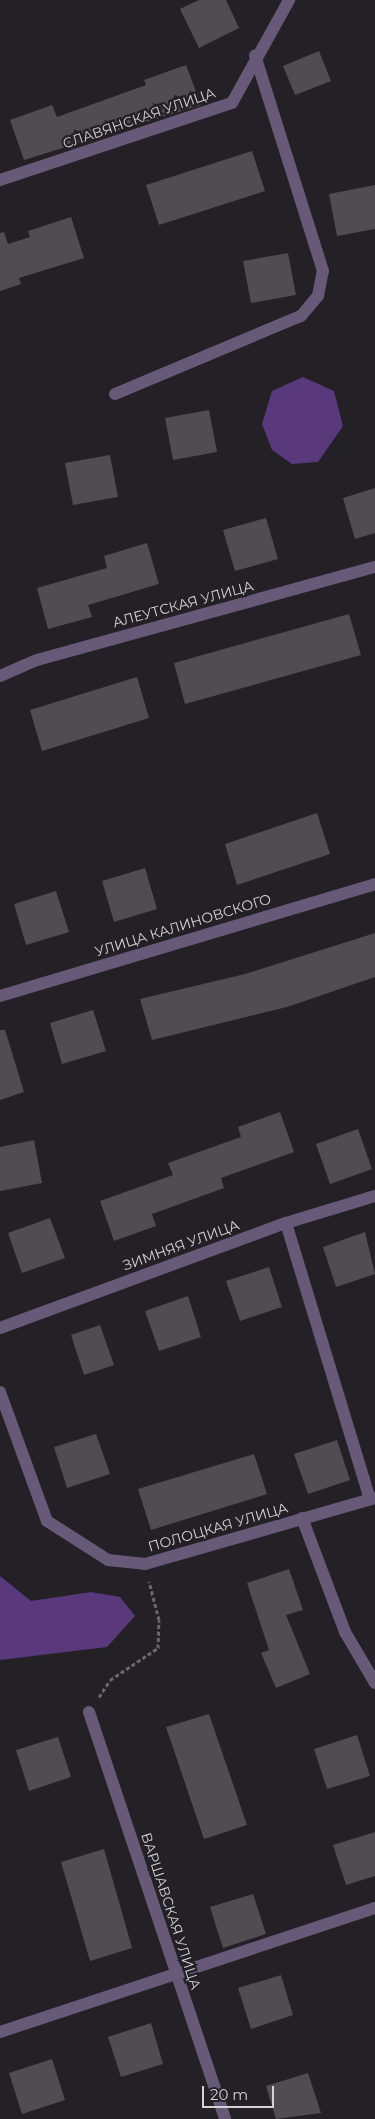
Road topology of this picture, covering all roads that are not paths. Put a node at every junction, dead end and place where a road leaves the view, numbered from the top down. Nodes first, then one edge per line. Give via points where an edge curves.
1 (289, 0) edge
2 (255, 55) junction
3 (0, 180) edge
4 (115, 394) dead end
5 (375, 566) edge
6 (0, 676) edge
7 (375, 884) edge
8 (0, 996) edge
9 (375, 1196) edge
10 (286, 1223) junction
11 (0, 1328) edge
12 (0, 1392) edge
13 (372, 1498) edge
14 (302, 1518) junction
15 (375, 1683) edge
16 (89, 1712) road end
17 (375, 1908) edge
18 (176, 1977) junction
19 (0, 2032) edge
20 (224, 2119) edge

1 - 2 street, СЛАВЯНСКАЯ УЛИЦА
2 - 3 street, СЛАВЯНСКАЯ УЛИЦА via 245,86 232,103
2 - 4 street via 323,270 318,296 300,316
5 - 6 street, АЛЕУТСКАЯ УЛИЦА via 37,660
7 - 8 street, УЛИЦА КАЛИНОВСКОГО
9 - 10 street, ЗИМНЯЯ УЛИЦА
10 - 11 street, ЗИМНЯЯ УЛИЦА
10 - 13 street
12 - 14 street, ПОЛОЦКАЯ УЛИЦА via 47,1522 108,1560 145,1564
13 - 14 street, ПОЛОЦКАЯ УЛИЦА
14 - 15 street via 345,1632
16 - 18 street, ВАРШАВСКАЯ УЛИЦА
17 - 18 street
18 - 19 street
18 - 20 street, ВАРШАВСКАЯ УЛИЦА

